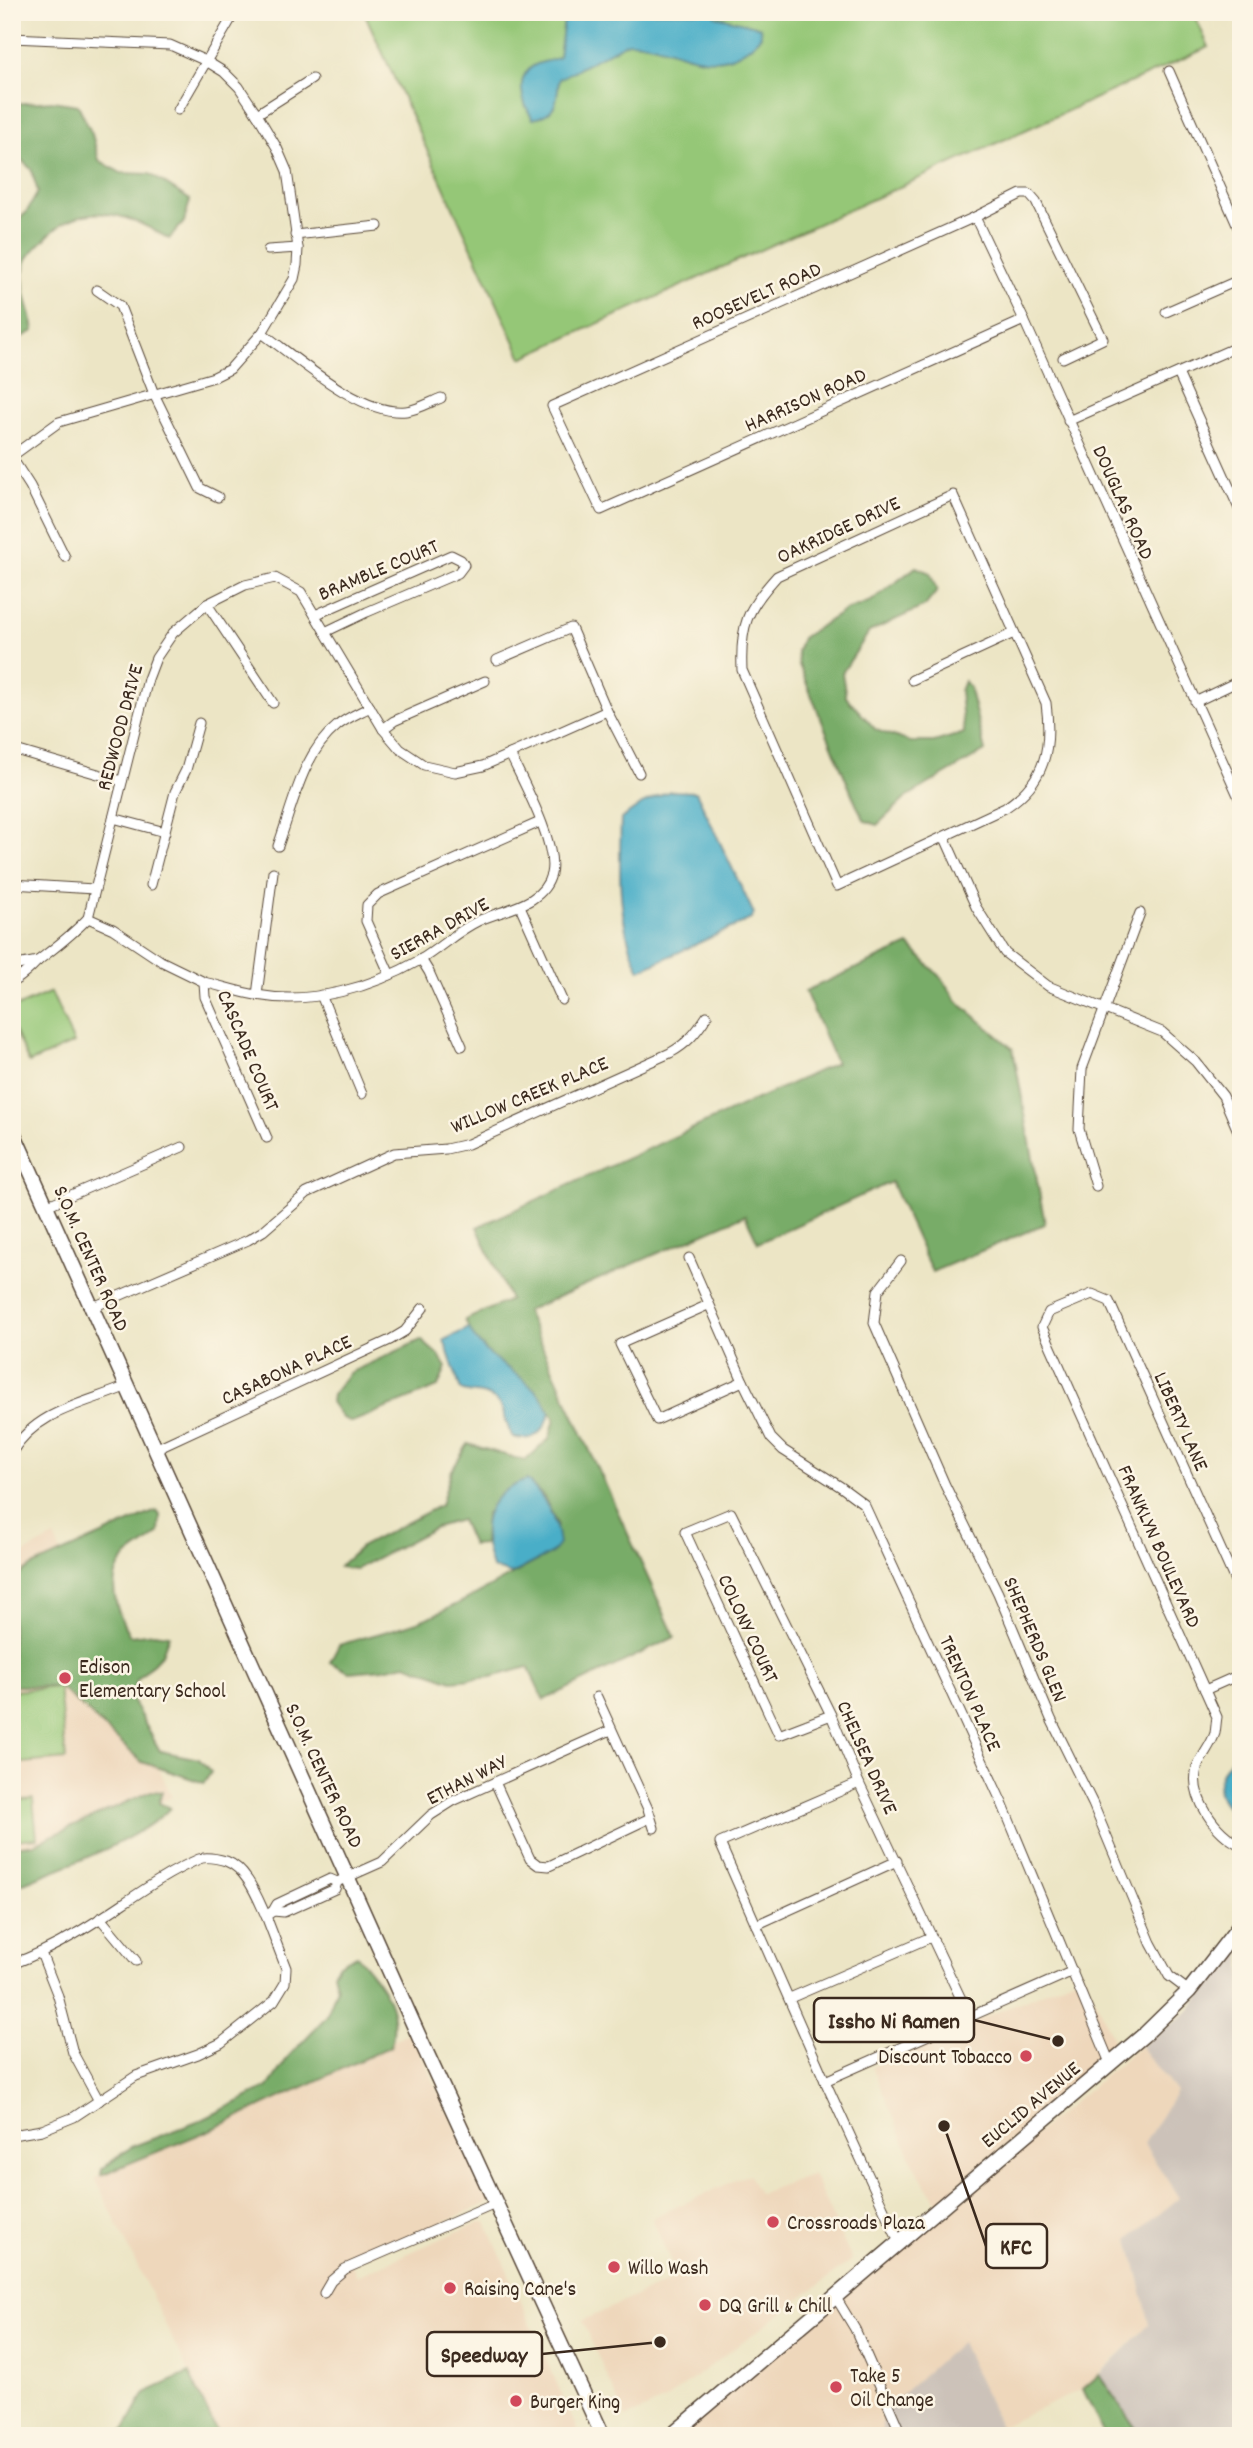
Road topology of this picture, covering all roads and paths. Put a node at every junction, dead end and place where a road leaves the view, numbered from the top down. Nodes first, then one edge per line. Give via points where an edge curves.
1 (235, 12) edge
2 (12, 38) edge
3 (206, 61) junction
4 (1168, 71) dead end
5 (312, 79) dead end
6 (178, 110) dead end
7 (257, 114) junction
8 (975, 217) junction
9 (378, 226) dead end
10 (1241, 234) edge
11 (295, 235) junction
12 (298, 248) junction
13 (268, 250) dead end
14 (1241, 279) edge
15 (97, 290) dead end
16 (1166, 312) dead end
17 (1024, 320) junction
18 (262, 333) junction
19 (1241, 345) edge
20 (1063, 358) dead end
21 (1178, 373) junction
22 (154, 394) junction
23 (441, 398) dead end
24 (1069, 421) junction
25 (12, 457) edge
26 (218, 497) dead end
27 (601, 510) joint
28 (1241, 513) edge
29 (65, 557) dead end
30 (206, 604) junction
31 (315, 615) junction
32 (326, 632) junction
33 (1014, 633) junction
34 (497, 660) dead end
35 (912, 680) dead end
36 (1241, 680) edge
37 (485, 681) dead end
38 (1195, 702) junction
39 (273, 703) dead end
40 (370, 707) junction
41 (607, 711) junction
42 (199, 723) dead end
43 (383, 729) junction
44 (12, 749) edge
45 (510, 754) junction
46 (639, 773) dead end
47 (122, 781) junction
48 (1241, 802) edge
49 (113, 818) junction
50 (540, 822) junction
51 (165, 832) junction
52 (946, 838) junction
53 (278, 846) dead end
54 (273, 872) dead end
55 (12, 884) edge
56 (151, 885) dead end
57 (94, 889) junction
58 (520, 906) junction
59 (1140, 914) dead end
60 (88, 918) junction
61 (421, 959) junction
62 (38, 961) junction
63 (12, 966) edge
64 (390, 975) junction
65 (12, 982) edge
66 (204, 982) junction
67 (257, 995) junction
68 (321, 995) junction
69 (562, 1000) dead end
70 (1106, 1008) junction
71 (707, 1016) dead end
72 (462, 1046) dead end
73 (362, 1094) dead end
74 (12, 1130) edge
75 (267, 1138) dead end
76 (1241, 1138) edge
77 (182, 1147) dead end
78 (1096, 1186) dead end
79 (46, 1206) junction
80 (689, 1258) dead end
81 (901, 1261) dead end
82 (1109, 1301) joint
83 (708, 1304) junction
84 (91, 1308) junction
85 (423, 1308) dead end
86 (743, 1381) junction
87 (127, 1386) junction
88 (155, 1449) junction
89 (12, 1452) edge
90 (731, 1513) joint
91 (1241, 1594) edge
92 (1241, 1674) edge
93 (1205, 1690) junction
94 (597, 1697) dead end
95 (831, 1715) junction
96 (611, 1730) junction
97 (495, 1782) junction
98 (859, 1783) junction
99 (650, 1818) junction
100 (654, 1828) dead end
101 (1241, 1846) edge
102 (897, 1861) junction
103 (343, 1880) junction
104 (269, 1914) junction
105 (100, 1918) junction
106 (1241, 1924) edge
107 (756, 1925) junction
108 (931, 1937) junction
109 (41, 1953) junction
110 (136, 1961) dead end
111 (12, 1964) edge
112 (1073, 1971) junction
113 (1189, 1991) junction
114 (790, 1998) junction
115 (970, 2018) junction
116 (1110, 2063) junction
117 (825, 2081) junction
118 (99, 2101) junction
119 (12, 2136) edge
120 (495, 2204) junction
121 (899, 2242) junction
122 (324, 2293) dead end
123 (835, 2296) junction
124 (603, 2436) edge
125 (671, 2436) edge
126 (902, 2436) edge

1 - 3 street
2 - 3 street via 170,45
3 - 6 street
3 - 7 street via 239,87
4 - 10 street
5 - 7 street
7 - 11 street via 287,171
8 - 17 street, DOUGLAS ROAD
8 - 20 street, ROOSEVELT ROAD via 1021,194 1029,194 1035,202 1103,339
8 - 27 street, ROOSEVELT ROAD via 552,406
9 - 11 street
11 - 12 street
12 - 13 street
12 - 18 street via 294,279
14 - 16 street
15 - 22 street via 120,306
17 - 24 street, DOUGLAS ROAD
17 - 27 street, HARRISON ROAD
18 - 22 street via 230,369
18 - 23 street via 351,397 379,409 407,411
19 - 21 street
21 - 24 street
21 - 28 street
22 - 25 street via 59,422
22 - 26 street via 200,488
24 - 38 street, DOUGLAS ROAD
25 - 29 street
30 - 31 street, REDWOOD DRIVE via 245,585 275,579 301,592
30 - 39 street
30 - 47 street, REDWOOD DRIVE via 173,633 156,658
31 - 32 street, REDWOOD DRIVE
31 - 32 street, BRAMBLE COURT via 451,555 464,565 458,573
32 - 40 street
33 - 35 street
33 - 52 street, OAKRIDGE DRIVE via 1046,703 1050,732 1044,762 1019,799
33 - 52 street, OAKRIDGE DRIVE via 953,495 777,576 748,612 742,670 837,886
34 - 41 street via 570,628
36 - 38 street
37 - 43 street
38 - 48 street, DOUGLAS ROAD
40 - 43 street
40 - 53 street via 338,725 318,744
41 - 45 street
41 - 46 street
42 - 51 street
43 - 45 street via 400,749 424,765 455,772
44 - 47 street
45 - 50 street, SIERRA DRIVE
47 - 49 street, REDWOOD DRIVE
49 - 51 street
49 - 57 street, REDWOOD DRIVE
50 - 58 street, SIERRA DRIVE via 553,857 551,876 539,894
50 - 64 street via 379,894 367,905 366,921
51 - 56 street
52 - 70 street via 976,907 1005,953 1048,986
54 - 67 street
55 - 57 street
57 - 60 street, REDWOOD DRIVE
58 - 61 street, SIERRA DRIVE via 477,922
58 - 69 street
59 - 70 street
60 - 62 street via 68,940
60 - 66 street, CASCADE COURT
61 - 64 street, SIERRA DRIVE
61 - 72 street
62 - 63 street
62 - 65 street
64 - 68 street, SIERRA DRIVE via 358,988
66 - 67 street, SIERRA DRIVE
66 - 75 street, CASCADE COURT via 205,998
67 - 68 street, SIERRA DRIVE
68 - 73 street
70 - 76 street via 1162,1032 1196,1062 1223,1096
70 - 78 street via 1082,1069 1079,1129
71 - 84 street, WILLOW CREEK PLACE via 694,1037 670,1053 468,1144 394,1153 307,1193 248,1240
74 - 79 main road, S.O.M. CENTER ROAD
77 - 79 street
79 - 84 main road, S.O.M. CENTER ROAD
80 - 83 street, TRENTON PLACE
81 - 113 street, SHEPHERDS GLEN via 878,1291 873,1321 1081,1777 1151,1943 1169,1976
82 - 91 street, LIBERTY LANE
82 - 93 street, FRANKLYN BOULEVARD via 1092,1294 1049,1312 1042,1327
83 - 86 street, TRENTON PLACE
83 - 86 street via 620,1344 656,1419
84 - 87 main road, S.O.M. CENTER ROAD
85 - 88 street, CASABONA PLACE via 405,1331 390,1340
86 - 112 street, TRENTON PLACE via 777,1444 864,1504 1002,1803
87 - 88 main road, S.O.M. CENTER ROAD
87 - 89 street via 53,1414
88 - 103 main road, S.O.M. CENTER ROAD
90 - 95 street, CHELSEA DRIVE
90 - 95 street, COLONY COURT via 685,1532 779,1735
92 - 93 street
93 - 101 street, FRANKLYN BOULEVARD via 1217,1717 1196,1782 1217,1828
94 - 96 street
95 - 98 street, CHELSEA DRIVE
96 - 97 street, ETHAN WAY
96 - 99 street
97 - 99 street via 530,1859 538,1865 549,1866
97 - 103 street, ETHAN WAY via 431,1815 382,1862
98 - 102 street, CHELSEA DRIVE
98 - 107 street via 720,1843
99 - 100 street
102 - 107 street
102 - 108 street, CHELSEA DRIVE
103 - 104 street, ETHAN WAY via 335,1889
103 - 120 main road, S.O.M. CENTER ROAD
104 - 105 street via 242,1873 225,1861 202,1857
104 - 118 street via 286,1968 285,1983 274,2001 221,2042 136,2076
105 - 109 street
105 - 110 street
106 - 113 main road, EUCLID AVENUE
107 - 114 street
108 - 114 street
108 - 115 street, CHELSEA DRIVE
109 - 111 street
109 - 118 street via 74,2053
112 - 115 street
112 - 116 street, TRENTON PLACE
113 - 116 main road, EUCLID AVENUE
114 - 117 street
115 - 117 street
116 - 121 main road, EUCLID AVENUE
117 - 121 street
118 - 119 street via 42,2130
120 - 122 street via 345,2269
120 - 124 main road, S.O.M. CENTER ROAD
121 - 123 main road, EUCLID AVENUE
123 - 125 main road, EUCLID AVENUE
123 - 126 street via 855,2329

